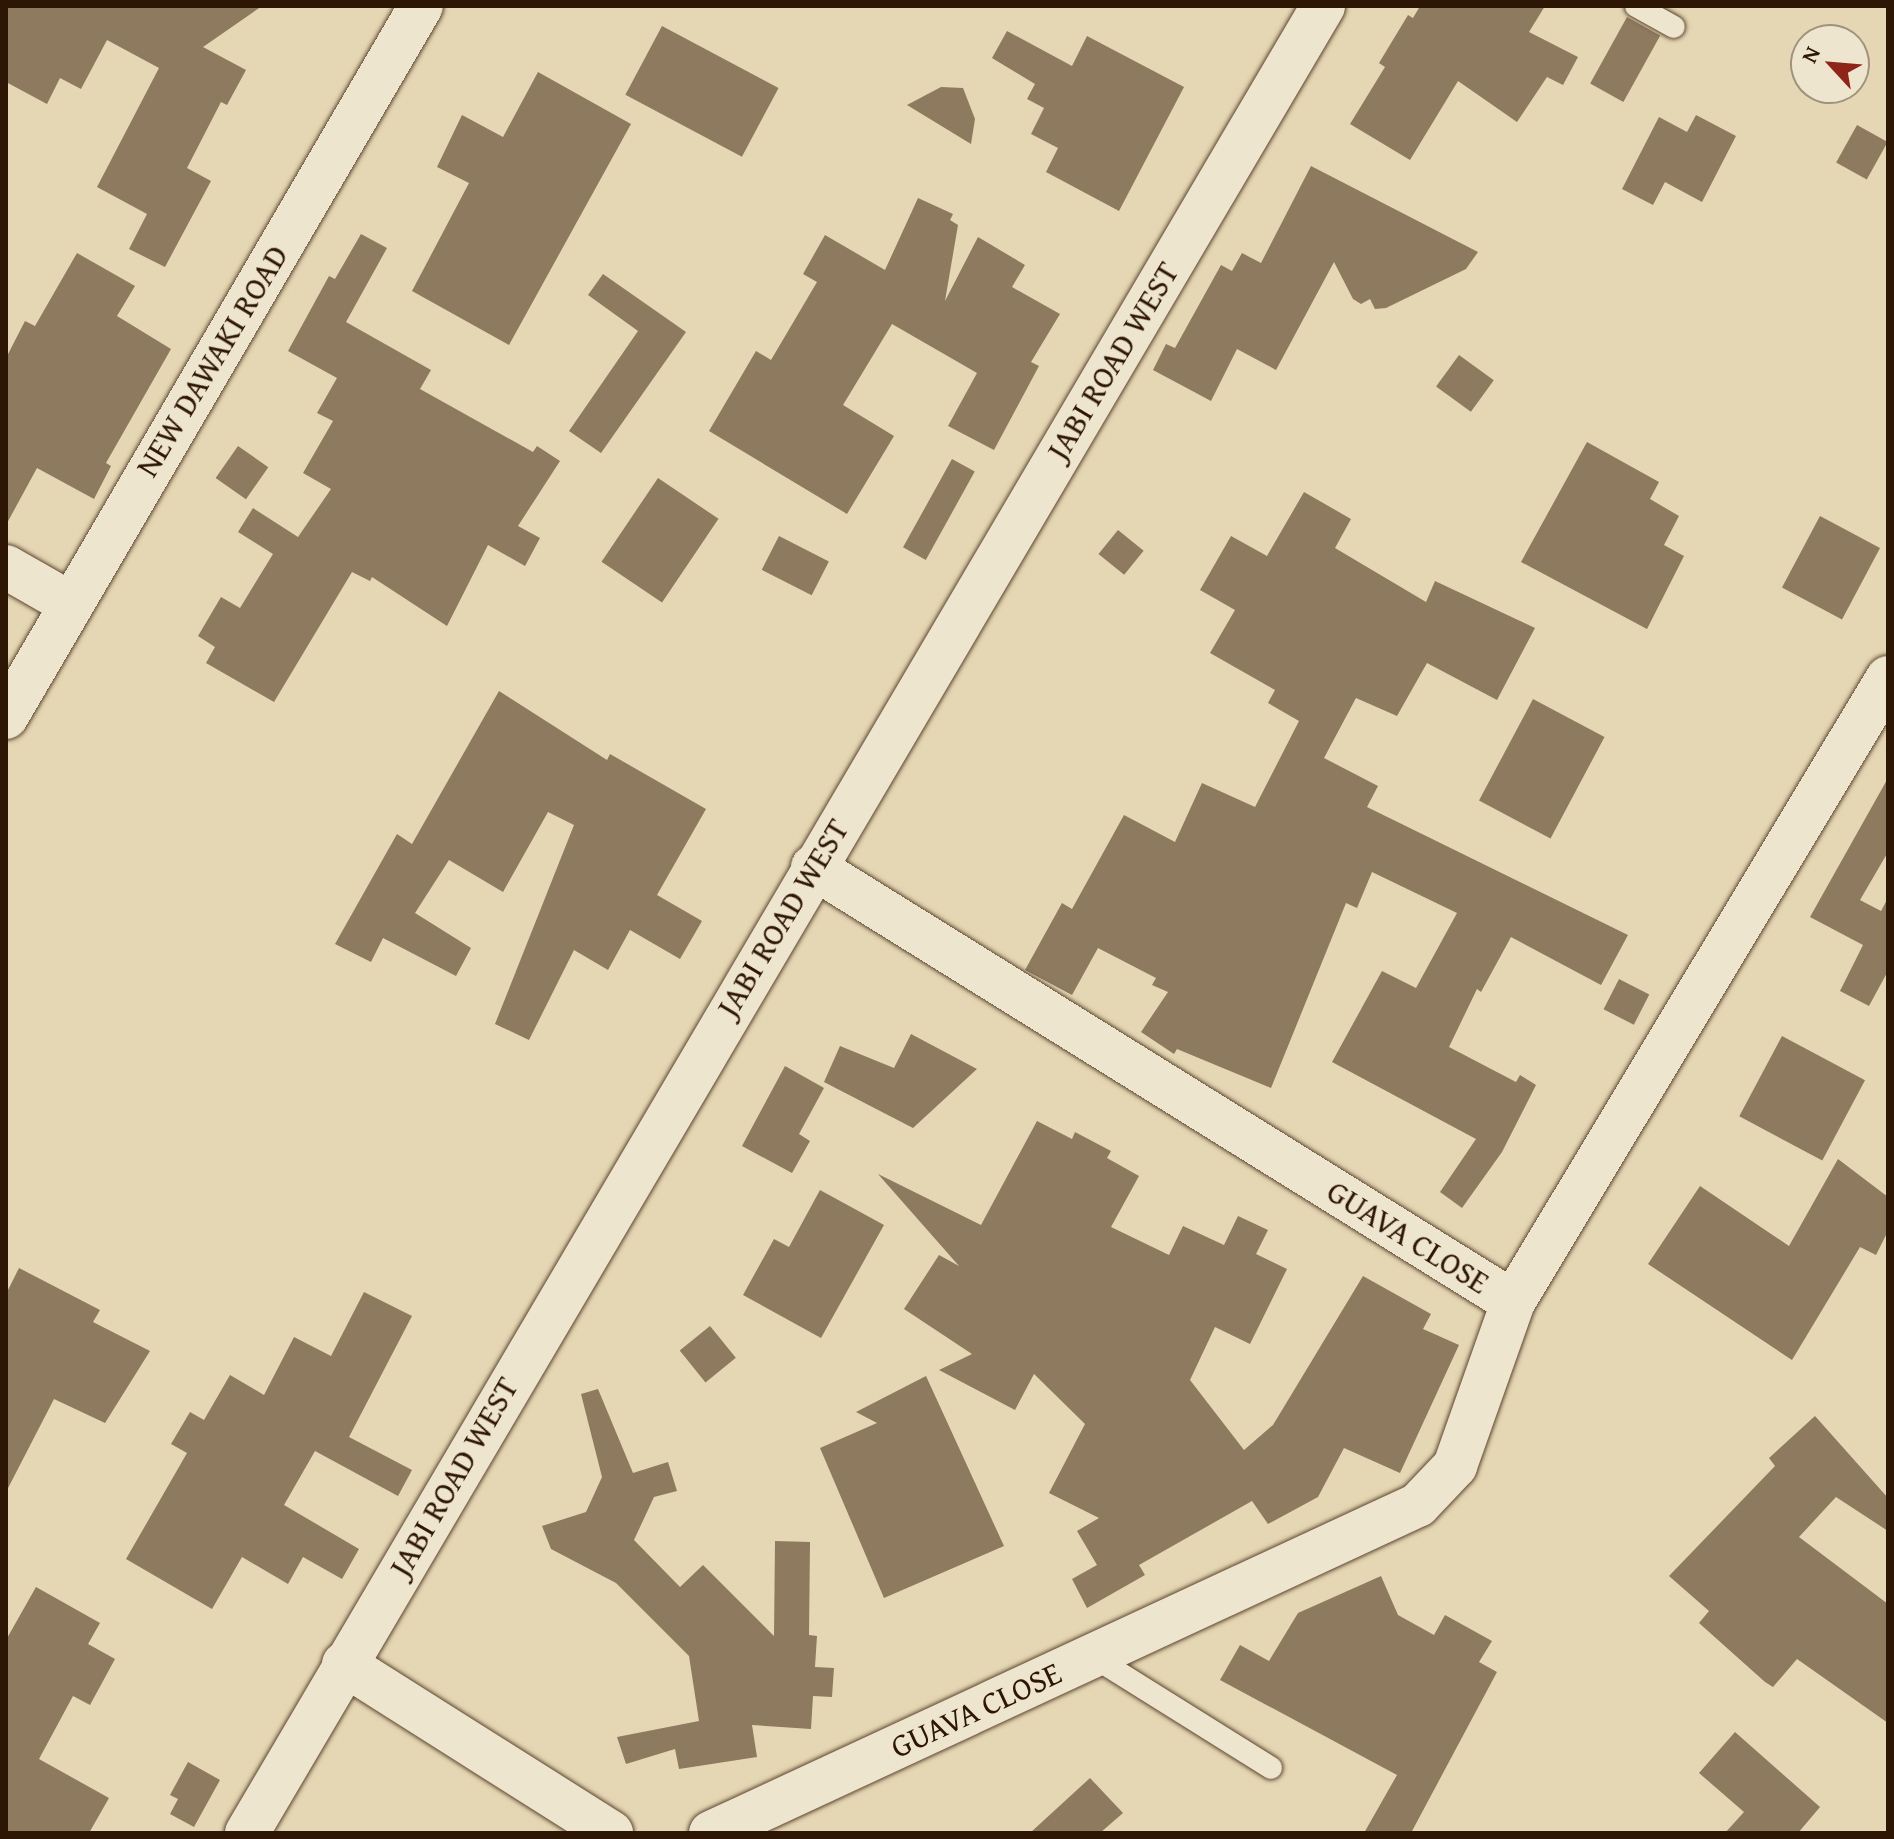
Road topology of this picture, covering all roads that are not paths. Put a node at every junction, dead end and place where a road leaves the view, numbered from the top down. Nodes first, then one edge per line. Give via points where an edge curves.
1 (421, 6) edge
2 (1323, 6) edge
3 (1636, 6) edge
4 (1674, 27) dead end
5 (6, 567) edge
6 (69, 603) junction
7 (1888, 678) edge
8 (6, 717) edge
9 (813, 867) junction
10 (1513, 1302) junction
11 (1092, 1656) junction
12 (344, 1664) junction
13 (1271, 1768) dead end
14 (247, 1833) edge
15 (611, 1833) edge
16 (711, 1833) edge

1 - 6 street, NEW DAWAKI ROAD
2 - 9 street, JABI ROAD WEST
3 - 4 lane
5 - 6 street
6 - 8 street, NEW DAWAKI ROAD
7 - 10 street
9 - 10 street, GUAVA CLOSE
9 - 12 street, JABI ROAD WEST
10 - 11 street, GUAVA CLOSE via 1455,1466 1418,1505
11 - 13 lane
11 - 16 street, GUAVA CLOSE
12 - 14 street, JABI ROAD WEST
12 - 15 street

